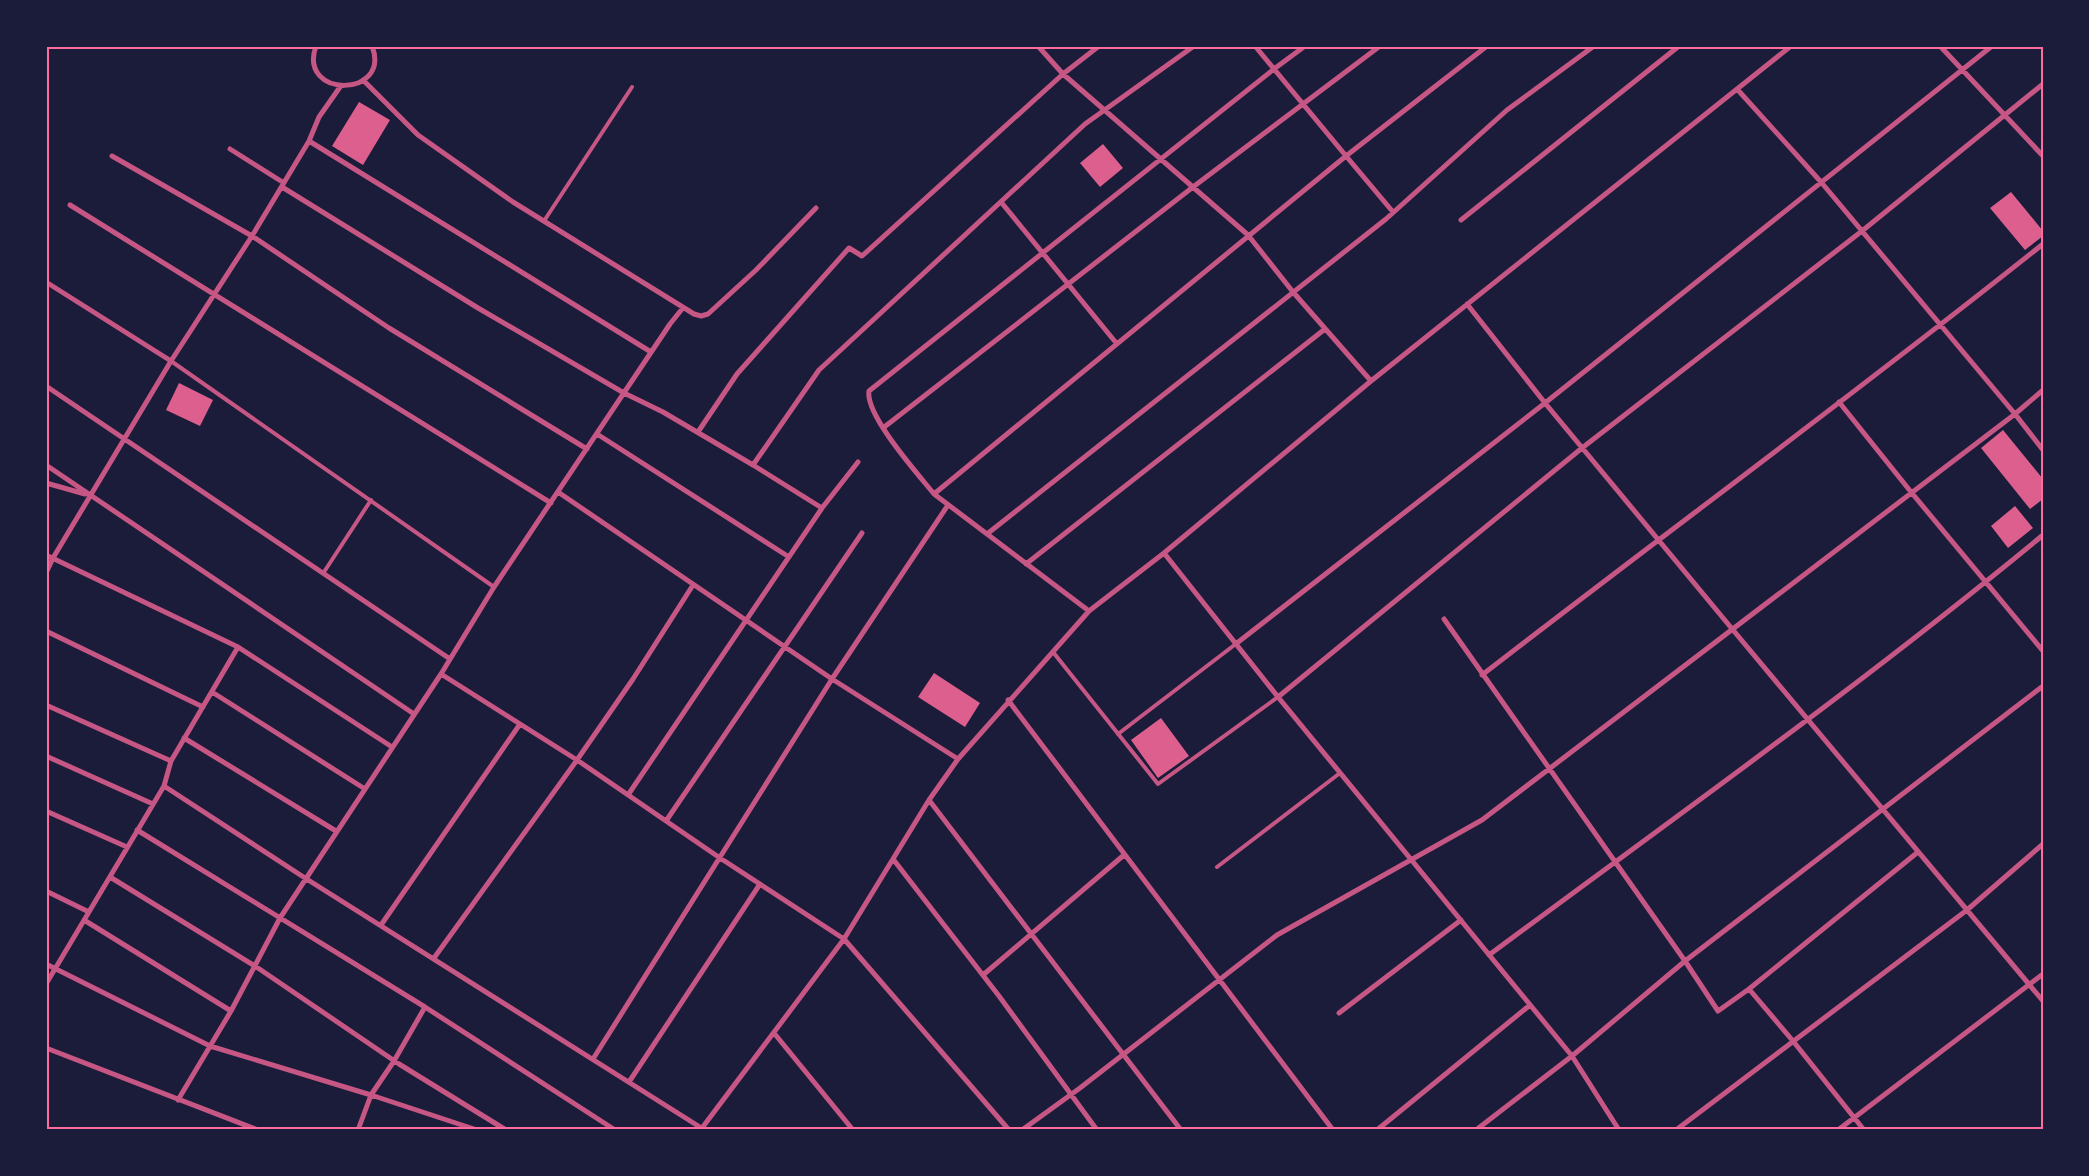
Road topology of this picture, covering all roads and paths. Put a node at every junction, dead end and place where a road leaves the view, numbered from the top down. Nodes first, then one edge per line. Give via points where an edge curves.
1 (316, 46) edge
2 (372, 46) edge
3 (1038, 46) edge
4 (1099, 46) edge
5 (1194, 46) edge
6 (1255, 46) edge
7 (1305, 46) edge
8 (1380, 46) edge
9 (1487, 46) edge
10 (1594, 46) edge
11 (1678, 46) edge
12 (1792, 46) edge
13 (1940, 46) edge
14 (1992, 46) edge
15 (1274, 68) junction
16 (1963, 69) junction
17 (1063, 74) junction
18 (363, 80) junction
19 (2043, 84) edge
20 (340, 87) junction
21 (632, 87) dead end
22 (1737, 89) junction
23 (1303, 105) junction
24 (1105, 110) junction
25 (2005, 115) junction
26 (309, 141) junction
27 (230, 149) dead end
28 (112, 156) dead end
29 (1346, 156) junction
30 (2043, 156) edge
31 (1160, 159) junction
32 (1821, 182) junction
33 (283, 185) junction
34 (1193, 187) junction
35 (1001, 202) junction
36 (70, 205) dead end
37 (816, 208) dead end
38 (1393, 212) junction
39 (1461, 220) dead end
40 (544, 221) junction
41 (1862, 231) junction
42 (1248, 235) junction
43 (252, 236) junction
44 (2043, 244) edge
45 (1043, 253) junction
46 (46, 282) edge
47 (1069, 285) junction
48 (1293, 292) junction
49 (214, 294) junction
50 (1468, 304) junction
51 (682, 309) junction
52 (1941, 325) junction
53 (1325, 329) junction
54 (1117, 344) junction
55 (651, 352) junction
56 (171, 361) junction
57 (1370, 381) junction
58 (46, 386) edge
59 (2043, 390) edge
60 (624, 393) junction
61 (1839, 402) junction
62 (1545, 403) junction
63 (2015, 414) junction
64 (884, 428) junction
65 (698, 432) junction
66 (597, 434) junction
67 (124, 440) junction
68 (1582, 448) junction
69 (586, 449) junction
70 (2043, 450) edge
71 (858, 462) dead end
72 (753, 464) junction
73 (46, 465) edge
74 (46, 483) edge
75 (558, 492) junction
76 (1911, 492) junction
77 (934, 494) junction
78 (90, 496) junction
79 (371, 500) junction
80 (551, 503) junction
81 (948, 505) junction
82 (822, 508) junction
83 (862, 533) dead end
84 (987, 534) junction
85 (2043, 535) edge
86 (1658, 539) junction
87 (1164, 552) junction
88 (46, 555) edge
89 (789, 557) junction
90 (53, 558) junction
91 (1026, 564) junction
92 (46, 572) edge
93 (324, 572) junction
94 (1985, 583) junction
95 (693, 585) junction
96 (494, 587) junction
97 (1089, 611) junction
98 (1444, 619) dead end
99 (747, 621) junction
100 (1733, 630) junction
101 (46, 631) edge
102 (1237, 643) junction
103 (238, 647) junction
104 (785, 647) junction
105 (2043, 651) edge
106 (1053, 652) junction
107 (450, 659) junction
108 (441, 674) junction
109 (1482, 675) junction
110 (832, 680) junction
111 (2043, 686) edge
112 (212, 692) junction
113 (1278, 697) junction
114 (1008, 700) junction
115 (46, 705) edge
116 (203, 707) junction
117 (414, 714) junction
118 (1808, 720) junction
119 (520, 724) junction
120 (1118, 734) junction
121 (184, 738) junction
122 (392, 747) junction
123 (46, 756) edge
124 (958, 759) junction
125 (577, 760) junction
126 (171, 762) junction
127 (1549, 769) junction
128 (1340, 773) junction
129 (164, 786) junction
130 (364, 789) junction
131 (628, 796) junction
132 (929, 800) junction
133 (153, 804) junction
134 (1882, 809) junction
135 (46, 812) edge
136 (666, 821) junction
137 (138, 830) junction
138 (336, 831) junction
139 (2043, 844) edge
140 (127, 847) junction
141 (1918, 852) junction
142 (1124, 855) junction
143 (720, 858) junction
144 (893, 859) junction
145 (1411, 860) junction
146 (1614, 862) junction
147 (1217, 867) dead end
148 (110, 877) junction
149 (305, 878) junction
150 (760, 884) junction
151 (46, 891) edge
152 (1967, 910) junction
153 (89, 912) junction
154 (280, 918) junction
155 (84, 920) junction
156 (1460, 920) junction
157 (381, 925) junction
158 (1032, 934) junction
159 (844, 939) junction
160 (1489, 955) junction
161 (434, 958) junction
162 (1685, 961) junction
163 (46, 964) edge
164 (255, 966) junction
165 (56, 968) junction
166 (2043, 974) edge
167 (983, 975) junction
168 (1220, 980) junction
169 (46, 984) edge
170 (2030, 984) junction
171 (1749, 989) junction
172 (2043, 1001) edge
173 (1530, 1005) junction
174 (425, 1007) junction
175 (231, 1011) junction
176 (1339, 1013) dead end
177 (774, 1033) junction
178 (1793, 1041) junction
179 (210, 1046) junction
180 (46, 1048) edge
181 (1123, 1054) junction
182 (1572, 1056) junction
183 (593, 1059) junction
184 (394, 1061) junction
185 (629, 1082) junction
186 (371, 1094) junction
187 (1070, 1095) junction
188 (178, 1100) junction
189 (1854, 1117) junction
190 (703, 1129) edge
191 (258, 1130) edge
192 (358, 1130) edge
193 (476, 1130) edge
194 (506, 1130) edge
195 (616, 1130) edge
196 (853, 1130) edge
197 (1009, 1130) edge
198 (1022, 1130) edge
199 (1097, 1130) edge
200 (1180, 1130) edge
201 (1333, 1130) edge
202 (1377, 1130) edge
203 (1476, 1130) edge
204 (1619, 1130) edge
205 (1676, 1130) edge
206 (1838, 1130) edge
207 (1864, 1130) edge

1 - 20 street via 316,68 330,84
2 - 18 street via 374,60
3 - 17 street
4 - 17 street
5 - 24 street
6 - 15 street
7 - 15 street
8 - 23 street
9 - 29 street
10 - 38 street via 1507,110
11 - 39 street
12 - 22 street
13 - 16 street
14 - 16 street
15 - 23 street
15 - 31 street
16 - 25 street
16 - 32 street
17 - 24 street
17 - 65 street via 862,256 849,248 737,374
18 - 20 street
18 - 40 street via 418,135
19 - 25 street
20 - 26 street via 319,118
21 - 40 lane
22 - 32 street
22 - 50 street
23 - 29 street
23 - 34 street
24 - 31 street
24 - 35 street via 1085,124
25 - 30 street
25 - 41 street
26 - 33 street
26 - 55 street
27 - 33 street
28 - 43 street
29 - 38 street
29 - 42 street
31 - 34 street
31 - 45 street
32 - 41 street
32 - 62 street
33 - 43 street
33 - 60 street via 478,308
34 - 42 street
34 - 47 street
35 - 45 street
35 - 72 street via 820,370
36 - 49 street
37 - 51 street via 708,314 701,316
38 - 48 street
40 - 51 street
41 - 52 street
41 - 68 street
42 - 48 street
42 - 54 street
43 - 49 street
43 - 69 street via 389,328
44 - 52 street
45 - 47 street
45 - 64 street via 869,391 869,401
46 - 56 street
47 - 54 street
47 - 64 street
48 - 53 street
48 - 84 street
49 - 56 street
49 - 80 street
50 - 57 street
50 - 62 street
51 - 55 street
52 - 61 street
52 - 63 street
53 - 57 street
53 - 91 street
54 - 77 street
55 - 60 street
56 - 67 street
56 - 79 lane
57 - 87 street
58 - 67 street
59 - 63 street
60 - 65 street
60 - 66 street
61 - 76 street
61 - 86 street
62 - 68 street
62 - 102 street
63 - 70 street
63 - 76 street
64 - 77 street
65 - 72 street
66 - 69 street
66 - 89 street
67 - 78 street
67 - 93 street
68 - 86 street
68 - 113 street
69 - 75 street
71 - 82 street
72 - 82 street
73 - 78 street
74 - 78 street
75 - 80 street
75 - 95 street
76 - 94 street
76 - 100 street
77 - 81 street
78 - 90 street
78 - 117 street
79 - 93 lane
79 - 96 lane
80 - 96 street
81 - 84 street
81 - 110 street
82 - 89 street
83 - 104 street
84 - 91 street
85 - 94 street
86 - 100 street
86 - 109 street
87 - 97 street
87 - 102 street
88 - 90 street
89 - 99 street
90 - 92 street
90 - 103 street
91 - 97 street
93 - 107 street
94 - 105 street
94 - 118 street
95 - 99 street
95 - 125 street
96 - 107 street
97 - 106 street
98 - 109 street
99 - 104 street
99 - 131 street
100 - 118 street
100 - 127 street
101 - 116 street
102 - 113 street
102 - 120 lane
103 - 112 street
103 - 122 street
104 - 110 street
104 - 136 street
106 - 114 street
106 - 120 lane
107 - 108 street
108 - 117 street
108 - 119 street
109 - 127 street
110 - 124 street
110 - 143 street
111 - 134 street
112 - 116 street
112 - 130 street
113 - 120 lane via 1158,784
113 - 128 street
114 - 124 street
114 - 142 street
115 - 126 street
116 - 121 street
117 - 122 street
118 - 134 street
118 - 146 street
119 - 125 street
119 - 157 street
121 - 126 street
121 - 138 street
122 - 130 street
123 - 133 street
124 - 132 street
125 - 131 street
125 - 161 street
126 - 129 street
127 - 145 street via 1482,820
127 - 146 street
128 - 145 street
128 - 147 lane
129 - 133 street
129 - 149 street
130 - 138 street
131 - 136 street
132 - 144 street
132 - 158 street
133 - 137 street
134 - 141 street
134 - 162 street
135 - 140 street
136 - 143 street
137 - 140 street
137 - 154 street
138 - 149 street
139 - 152 street
140 - 148 street
141 - 152 street
141 - 171 street
142 - 158 street
142 - 168 street
143 - 150 street
143 - 183 street
144 - 159 street
144 - 167 street
145 - 156 street
145 - 168 street via 1277,935
146 - 160 street
146 - 162 street
148 - 153 street
148 - 164 street
149 - 154 street
149 - 157 street
150 - 159 street
150 - 185 street
151 - 153 street
152 - 170 street
152 - 178 street
153 - 155 street
154 - 164 street
154 - 174 street
155 - 165 street
155 - 175 street
156 - 160 street
156 - 176 street
157 - 161 street
158 - 167 street
158 - 181 street
159 - 177 street
159 - 197 street
160 - 173 street
161 - 183 street
162 - 171 street via 1718,1011
162 - 182 street
163 - 165 street
164 - 175 street
164 - 184 street
165 - 169 street
165 - 179 street
166 - 170 street
167 - 187 street
168 - 181 street
168 - 201 street
170 - 172 street
170 - 189 street
171 - 178 street
173 - 182 street
173 - 202 street
174 - 184 street
174 - 195 street
175 - 179 street
177 - 190 street
177 - 196 street
178 - 189 street
178 - 205 street
179 - 186 street
179 - 188 street
180 - 188 street
181 - 187 street
181 - 200 street
182 - 203 street
182 - 204 street
183 - 185 street
184 - 186 street
184 - 194 street
185 - 190 street
186 - 192 street
186 - 193 street
187 - 198 street
187 - 199 street
188 - 191 street
189 - 206 street
189 - 207 street

